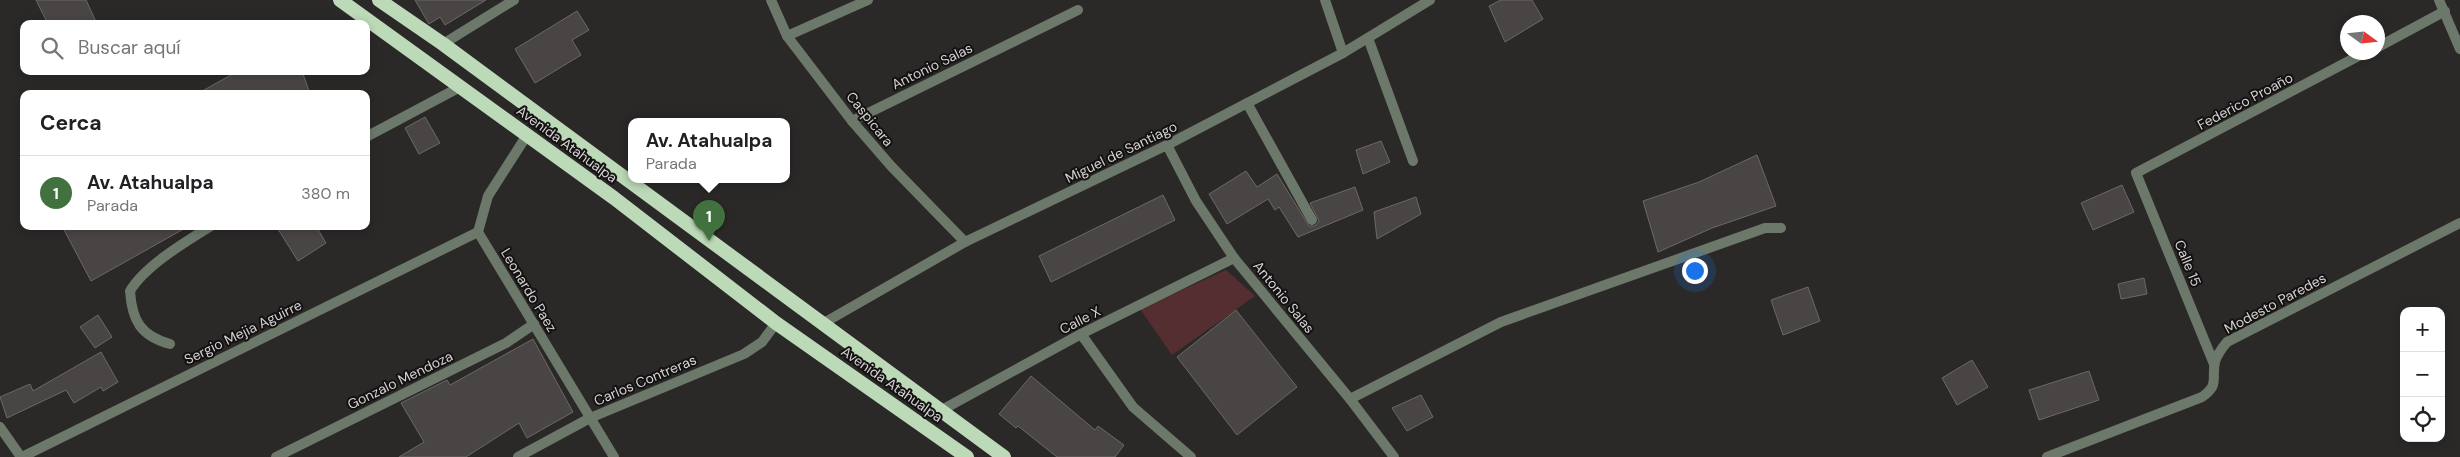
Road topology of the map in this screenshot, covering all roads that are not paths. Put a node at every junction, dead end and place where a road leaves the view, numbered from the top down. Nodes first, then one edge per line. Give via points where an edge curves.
1 (340, 0) edge
2 (379, 0) edge
3 (514, 0) edge
4 (771, 0) edge
5 (868, 0) edge
6 (1325, 0) edge
7 (1430, 0) edge
8 (2439, 0) edge
9 (1078, 10) dead end
10 (2445, 11) junction
11 (368, 20) edge
12 (370, 22) edge
13 (786, 36) junction
14 (1368, 38) junction
15 (2385, 43) edge
16 (443, 44) junction
17 (2460, 49) edge
18 (1343, 53) junction
19 (2351, 60) edge
20 (460, 87) junction
21 (1247, 103) junction
22 (852, 120) junction
23 (370, 135) edge
24 (527, 135) junction
25 (1167, 145) junction
26 (1413, 161) dead end
27 (2136, 174) joint
28 (628, 181) edge
29 (631, 183) edge
30 (1312, 220) dead end
31 (2460, 223) edge
32 (1781, 228) dead end
33 (205, 230) edge
34 (478, 232) junction
35 (965, 242) junction
36 (1234, 258) junction
37 (776, 323) junction
38 (534, 324) junction
39 (822, 324) junction
40 (1082, 334) junction
41 (170, 344) dead end
42 (2214, 364) junction
43 (1350, 399) junction
44 (940, 411) junction
45 (590, 418) junction
46 (0, 427) edge
47 (21, 457) edge
48 (276, 457) edge
49 (518, 457) edge
50 (614, 457) edge
51 (967, 457) edge
52 (1004, 457) edge
53 (1191, 457) edge
54 (1394, 457) edge
55 (2047, 457) edge

1 - 11 highway, Avenida Atahualpa
2 - 16 highway, Avenida Atahualpa
3 - 16 street
4 - 13 street, Caspicara
5 - 13 street
6 - 18 street
7 - 14 street, Miguel de Santiago
8 - 10 street
9 - 22 street, Antonio Salas
10 - 15 street
10 - 17 street
12 - 20 highway, Avenida Atahualpa
13 - 22 street, Caspicara
14 - 18 street, Miguel de Santiago
14 - 26 street
16 - 28 highway, Avenida Atahualpa
18 - 21 street, Miguel de Santiago
19 - 27 street, Federico Proaño
20 - 23 street
20 - 24 highway, Avenida Atahualpa
21 - 25 street, Miguel de Santiago
21 - 30 street
22 - 35 street, Caspicara via 891,166
24 - 34 street via 488,196
24 - 37 highway, Avenida Atahualpa
25 - 35 street, Miguel de Santiago
25 - 36 street, Antonio Salas via 1196,201
27 - 42 street, Calle 15
29 - 39 highway, Avenida Atahualpa
31 - 42 street, Modesto Paredes via 2227,342
32 - 43 street via 1765,228 1501,322
33 - 41 street via 149,269 130,291 134,317 142,329 154,340
34 - 38 street, Leonardo Paez
34 - 47 street, Sergio Mejia Aguirre
35 - 39 street, Miguel de Santiago
36 - 40 street, Calle X
36 - 43 street, Antonio Salas
37 - 45 street, Carlos Contreras via 762,342 744,354
37 - 51 highway, Avenida Atahualpa
38 - 45 street, Leonardo Paez
38 - 48 street, Gonzalo Mendoza via 506,343
39 - 44 highway, Avenida Atahualpa
40 - 44 street, Calle X
40 - 53 street via 1133,407
42 - 55 street, Modesto Paredes via 2215,380 2211,390 2202,397
43 - 54 street, Antonio Salas
44 - 52 highway, Avenida Atahualpa
45 - 49 street, Carlos Contreras
45 - 50 street, Leonardo Paez
46 - 47 street

